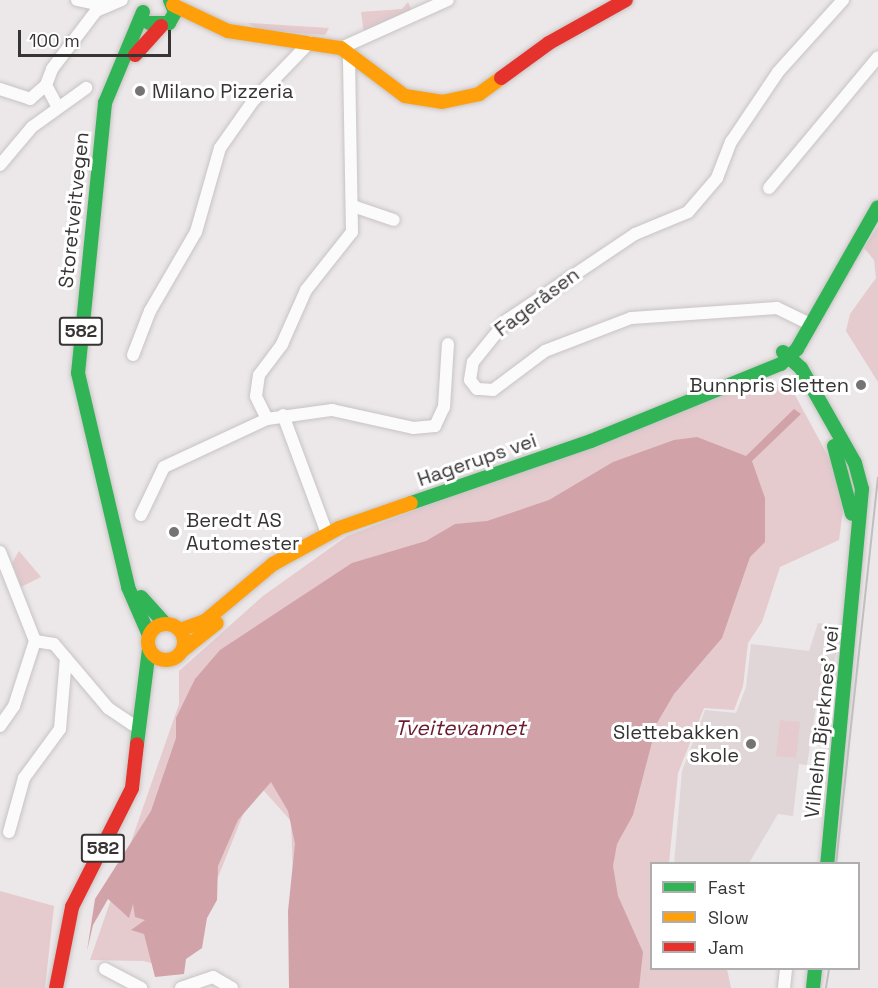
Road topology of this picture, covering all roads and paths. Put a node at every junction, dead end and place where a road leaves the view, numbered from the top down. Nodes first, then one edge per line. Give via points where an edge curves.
1 (77, 0) edge
2 (122, 0) edge
3 (626, 0) edge
4 (843, 0) edge
5 (172, 2) edge
6 (438, 3) edge
7 (106, 6) junction
8 (145, 6) edge
9 (165, 24) junction
10 (216, 28) junction
11 (310, 42) junction
12 (345, 52) junction
13 (878, 57) edge
14 (46, 85) junction
15 (86, 88) dead end
16 (0, 89) edge
17 (57, 106) junction
18 (105, 114) junction
19 (0, 163) edge
20 (769, 188) dead end
21 (353, 206) junction
22 (875, 212) edge
23 (394, 220) dead end
24 (807, 321) junction
25 (448, 344) dead end
26 (133, 355) dead end
27 (784, 357) junction
28 (283, 416) junction
29 (267, 419) junction
30 (96, 452) junction
31 (857, 502) junction
32 (878, 504) edge
33 (141, 515) dead end
34 (327, 533) junction
35 (0, 552) edge
36 (235, 597) junction
37 (165, 624) junction
38 (180, 630) junction
39 (35, 641) junction
40 (149, 642) junction
41 (178, 655) junction
42 (66, 658) junction
43 (142, 708) junction
44 (133, 724) dead end
45 (0, 726) edge
46 (9, 832) dead end
47 (827, 862) edge
48 (105, 969) dead end
49 (786, 970) edge
50 (815, 970) edge
51 (56, 988) edge
52 (141, 988) edge
53 (181, 988) edge
54 (232, 988) edge
55 (784, 988) edge
56 (813, 988) edge

1 - 7 street
2 - 7 street
3 - 12 main road via 549,43 479,94 457,101 405,96
4 - 24 street, Fageråsen via 778,72 732,142 717,178 688,212 635,234 507,320 473,362 470,380 477,389 493,390 545,351 631,318 777,308
5 - 9 main road
5 - 10 main road
6 - 12 street
7 - 14 street via 52,69
8 - 9 main road, 582 via 149,23
8 - 18 main road, Storetveitvegen / 582 via 109,88
9 - 10 main road
9 - 18 main road, Storetveitvegen / 582 via 139,49
10 - 11 main road
11 - 12 main road
11 - 26 street via 253,101 220,148 196,232 150,311
12 - 21 street
13 - 20 street
14 - 16 street via 30,99
14 - 17 street
15 - 17 street
17 - 19 street
18 - 30 main road, Storetveitvegen / 582 via 78,364
21 - 23 street
21 - 29 street via 349,239 306,291 282,344 258,375 256,396
22 - 24 main road, Hagerups vei
24 - 27 main road, Hagerups vei
25 - 28 street via 442,416 426,430 332,410
27 - 31 main road, Vilhelm Bjerknes' vei via 855,463
27 - 34 main road, Hagerups vei via 591,441
28 - 29 street
28 - 34 street
29 - 33 street via 164,467
30 - 37 main road, Storetveitvegen / 582 via 141,597
30 - 40 main road, Storetveitvegen / 582 via 131,596
31 - 32 main road
31 - 47 main road, Vilhelm Bjerknes' vei via 855,584
34 - 36 main road, Hagerups vei via 273,564
35 - 39 street
36 - 38 main road, Hagerups vei via 196,627
36 - 41 main road, Hagerups vei via 212,629
37 - 38 main road, 582
37 - 40 main road
38 - 41 main road
39 - 42 street via 54,644
39 - 45 street via 24,682
40 - 41 main road via 161,660
40 - 43 main road, 582
41 - 43 main road, 582 via 156,674
42 - 44 street via 112,713
42 - 46 street via 60,729 24,778
43 - 51 main road, 582 via 132,788 72,907
48 - 52 street
49 - 55 street
50 - 56 main road
53 - 54 street via 213,977 224,979

